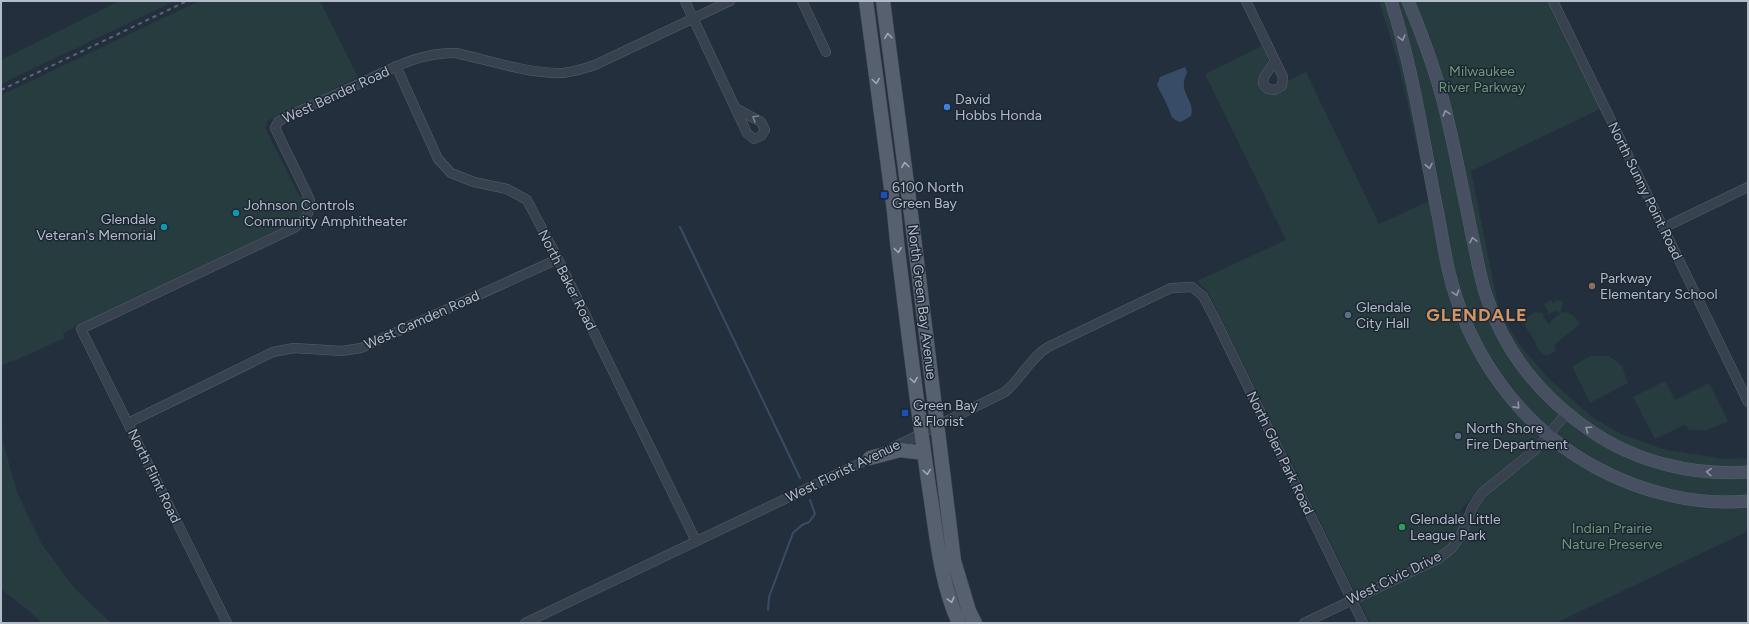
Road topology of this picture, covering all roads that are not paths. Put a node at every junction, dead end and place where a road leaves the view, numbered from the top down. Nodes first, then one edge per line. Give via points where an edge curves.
1 (686, 1) edge
2 (730, 1) edge
3 (802, 1) edge
4 (866, 1) edge
5 (883, 1) edge
6 (1246, 1) edge
7 (1391, 1) edge
8 (1408, 1) edge
9 (1553, 1) edge
10 (694, 18) junction
11 (826, 52) dead end
12 (1275, 61) dead end
13 (396, 66) junction
14 (737, 109) dead end
15 (1748, 187) edge
16 (1663, 228) junction
17 (558, 259) junction
18 (1192, 287) joint
19 (82, 329) joint
20 (927, 339) junction
21 (909, 341) junction
22 (929, 354) junction
23 (911, 356) junction
24 (1748, 402) edge
25 (1566, 414) junction
26 (128, 423) junction
27 (936, 426) junction
28 (921, 434) junction
29 (1548, 436) junction
30 (924, 453) junction
31 (870, 458) junction
32 (1748, 472) edge
33 (1748, 501) edge
34 (696, 541) junction
35 (1351, 600) junction
36 (227, 623) edge
37 (524, 623) edge
38 (959, 623) edge
39 (975, 623) edge
40 (1304, 623) edge
41 (1362, 623) edge

1 - 10 street
2 - 10 street, West Bender Road
3 - 11 street
4 -> 21 main road, North Green Bay Avenue
20 -> 5 main road, North Green Bay Avenue
6 - 12 street
7 -> 29 street via 1405,50 1448,269 1461,310 1477,348 1495,378 1524,413
25 -> 8 street via 1518,360 1497,324 1488,302 1479,272 1448,119
9 - 16 street, North Sunny Point Road
10 - 13 street, West Bender Road via 595,65 572,72 544,72 441,52
10 - 14 street
13 - 17 street, North Baker Road via 438,159 451,173 474,182 507,189 527,200
13 - 19 street, West Bender Road via 284,118 276,125 310,200 307,216 299,225
15 - 16 street
16 - 24 street, North Sunny Point Road
17 - 26 street, West Camden Road via 361,348 342,351 294,348 274,352
17 - 34 street, North Baker Road
18 - 27 street, West Florist Avenue via 1171,288 1048,347 1005,392
18 - 35 street, North Glen Park Road via 1203,296 1216,321
19 - 26 street, North Flint Road
20 - 21 main road
20 - 22 main road, North Green Bay Avenue
21 - 23 main road, North Green Bay Avenue
22 - 23 main road
22 - 27 main road, North Green Bay Avenue
23 -> 28 main road, North Green Bay Avenue
25 - 29 street, West Civic Drive
32 -> 25 street via 1692,470 1645,458 1600,437
26 - 36 street, North Flint Road
27 - 28 street, West Florist Avenue
27 - 39 main road, North Green Bay Avenue via 954,561
28 - 30 main road, North Green Bay Avenue
28 - 31 street, West Florist Avenue
29 - 33 street via 1581,460 1633,485 1693,500
29 - 35 street, West Civic Drive via 1482,493 1452,548 1438,559
30 - 31 main road via 900,450
30 -> 38 main road, North Green Bay Avenue via 940,561 954,614
31 - 34 street, West Florist Avenue
34 - 37 street, West Florist Avenue
35 - 40 street, West Civic Drive
35 - 41 street, North Glen Park Road

